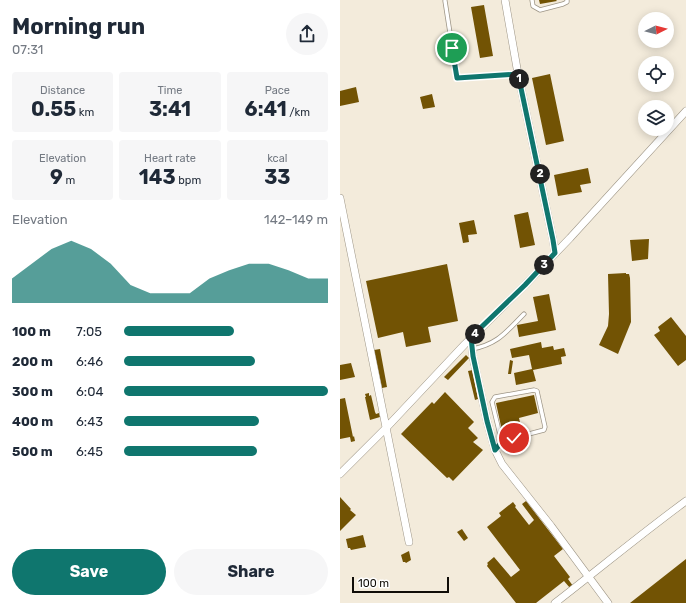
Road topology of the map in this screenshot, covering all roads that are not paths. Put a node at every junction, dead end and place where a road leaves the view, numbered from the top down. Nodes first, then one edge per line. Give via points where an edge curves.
1 (505, 0) edge
2 (532, 0) edge
3 (567, 0) edge
4 (445, 1) dead end
5 (518, 74) junction
6 (686, 111) edge
7 (340, 198) edge
8 (343, 231) edge
9 (555, 253) junction
10 (524, 314) dead end
11 (471, 337) junction
12 (472, 349) junction
13 (387, 427) junction
14 (502, 442) junction
15 (495, 450) junction
16 (340, 474) edge
17 (686, 501) edge
18 (409, 542) dead end
19 (588, 578) junction
20 (556, 603) edge
21 (608, 603) edge

1 - 5 street
2 - 3 lane via 534,6 540,10 563,4
4 - 5 lane via 457,78
5 - 9 street
6 - 9 street
7 - 8 street
8 - 13 street
9 - 11 street
10 - 12 lane via 499,339
11 - 12 street
11 - 13 street
12 - 15 street
13 - 16 street
13 - 18 street
14 - 14 lane via 493,399 537,390 544,430
14 - 15 lane
15 - 19 street via 502,464
17 - 19 street
19 - 20 street
19 - 21 street

